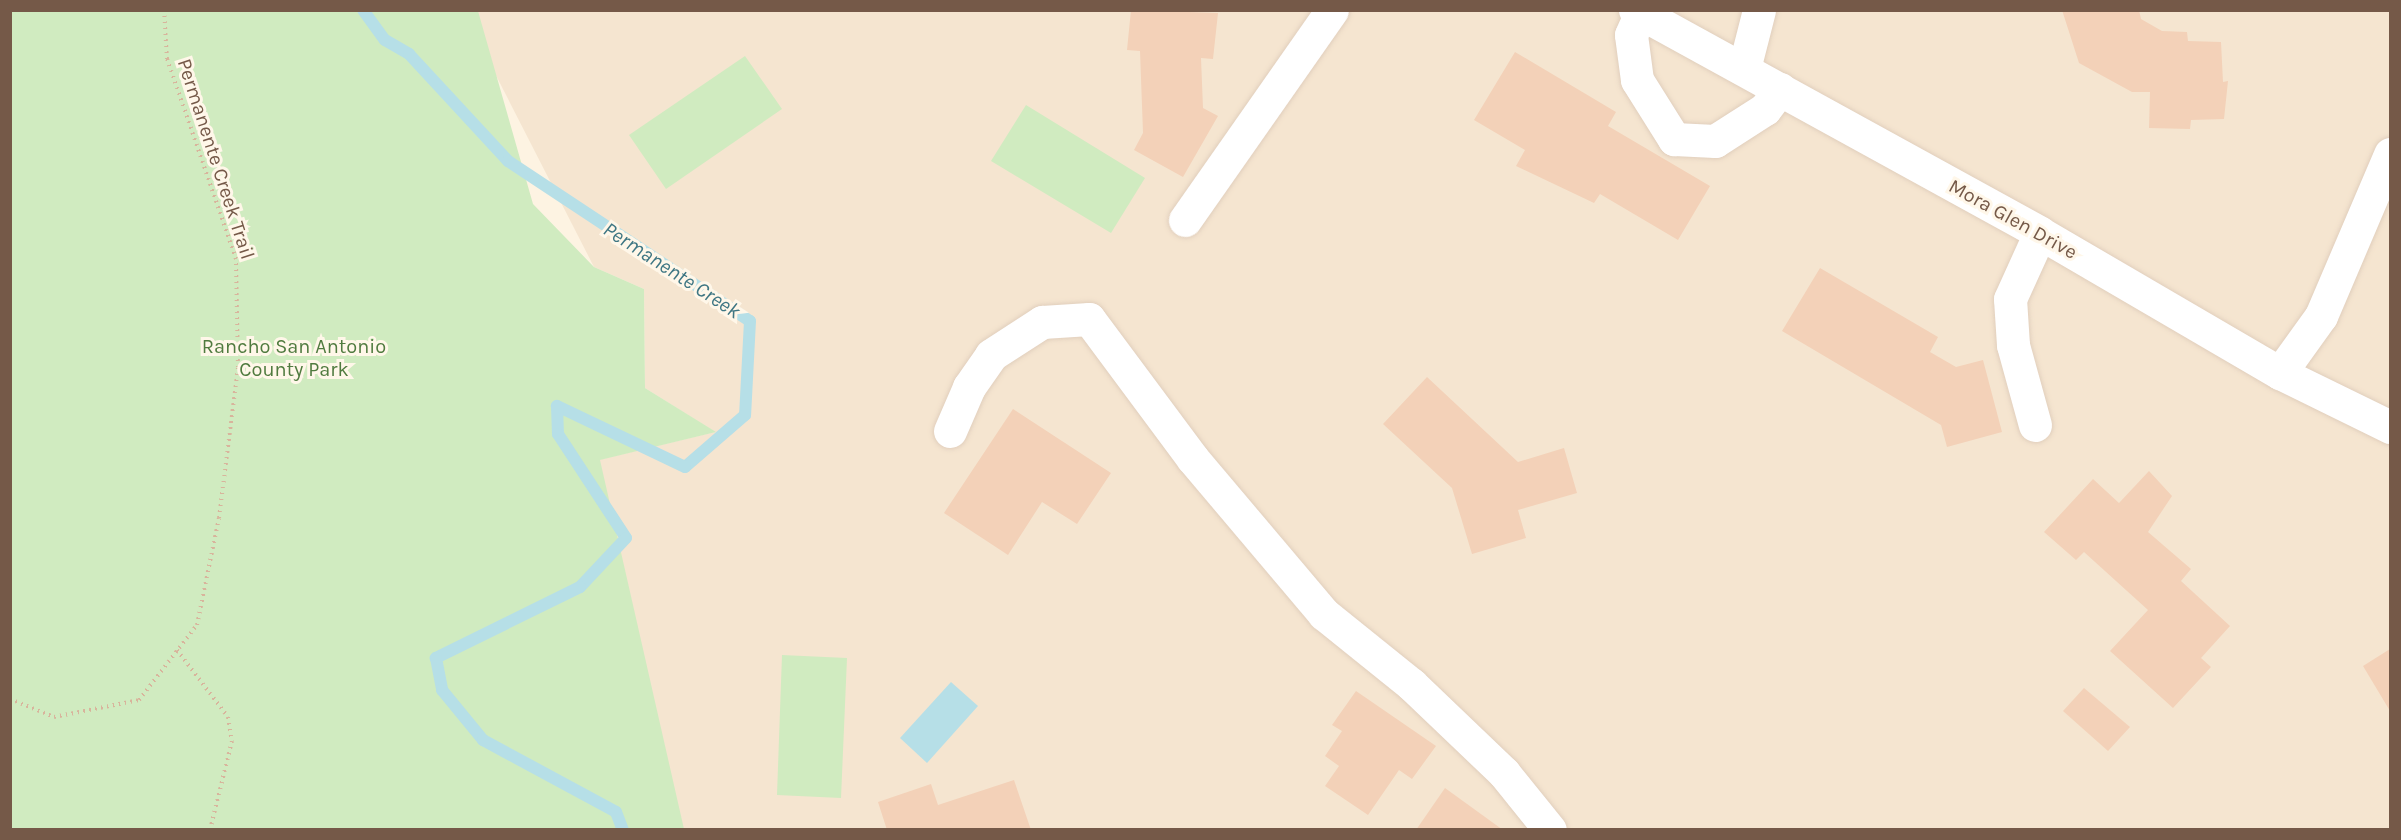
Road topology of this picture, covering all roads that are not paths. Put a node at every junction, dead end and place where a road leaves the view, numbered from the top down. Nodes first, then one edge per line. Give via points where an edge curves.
1 (1332, 10) edge
2 (1759, 10) edge
3 (1639, 11) edge
4 (1744, 69) junction
5 (1780, 89) junction
6 (2391, 154) edge
7 (1185, 220) dead end
8 (2040, 233) junction
9 (2280, 373) junction
10 (2035, 425) dead end
11 (2391, 427) edge
12 (950, 431) dead end
13 (1550, 830) edge

1 - 7 street
2 - 4 street
3 - 4 street, Mora Glen Drive
3 - 5 street via 1631,35 1637,80 1674,139 1715,141 1765,109
4 - 5 street, Mora Glen Drive
5 - 8 street, Mora Glen Drive
6 - 9 street via 2321,316
8 - 9 street, Mora Glen Drive
8 - 10 street via 2010,299 2013,345
9 - 11 street, Mora Glen Drive
12 - 13 street via 969,387 991,355 1042,322 1089,319 1193,459 1324,614 1411,684 1504,773

